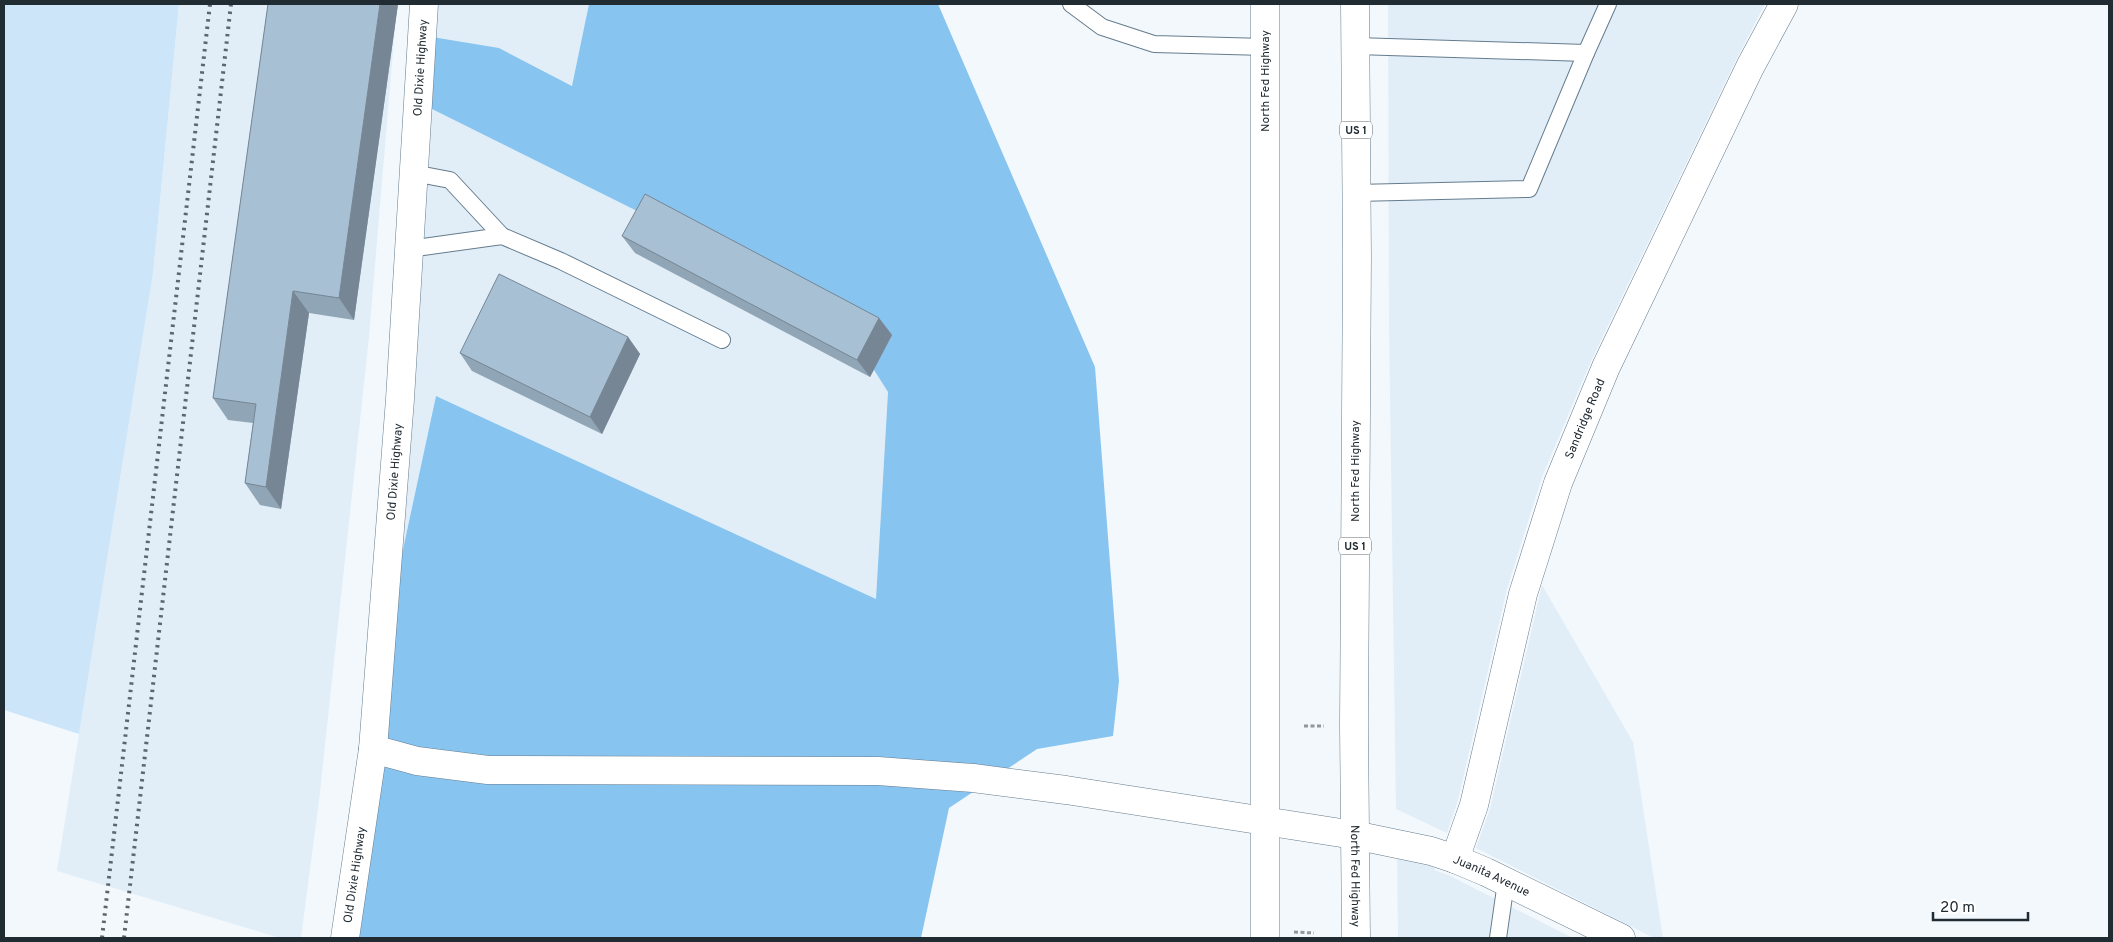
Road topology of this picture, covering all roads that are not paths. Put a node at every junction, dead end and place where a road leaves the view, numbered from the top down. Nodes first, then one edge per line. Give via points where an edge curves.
1 (424, 4) edge
2 (1071, 4) edge
3 (1265, 4) edge
4 (1356, 4) edge
5 (1608, 4) edge
6 (1784, 4) edge
7 (1356, 46) junction
8 (1265, 47) junction
9 (1586, 53) junction
10 (413, 173) junction
11 (1356, 192) junction
12 (502, 236) junction
13 (409, 249) junction
14 (722, 340) dead end
15 (373, 749) junction
16 (1264, 823) junction
17 (1354, 836) junction
18 (1455, 859) junction
19 (1506, 882) junction
20 (1276, 935) edge
21 (345, 938) edge
22 (1356, 938) edge
23 (1498, 938) edge
24 (1621, 938) edge

1 - 10 main road, Old Dixie Highway
2 - 8 lane via 1102,27 1154,44
3 - 8 main road, North Fed Highway
4 - 7 main road, North Fed Highway / US 1
5 - 9 lane
6 - 18 main road, Sandridge Road via 1750,67 1606,367 1558,482 1523,594 1474,805
7 - 9 lane
7 - 11 main road, North Fed Highway / US 1
8 - 16 main road, North Fed Highway
9 - 11 lane via 1529,189
10 - 12 lane via 450,180
10 - 13 main road, Old Dixie Highway
11 - 17 main road, North Fed Highway / US 1
12 - 13 lane
12 - 14 lane via 561,261
13 - 15 main road, Old Dixie Highway
15 - 16 main road, Juanita Avenue via 417,762 488,770 878,772 973,778
15 - 21 main road, Old Dixie Highway
16 - 17 main road, Juanita Avenue
16 - 20 main road, North Fed Highway
17 - 18 main road, Juanita Avenue
17 - 22 main road, North Fed Highway / US 1
18 - 19 main road, Juanita Avenue
19 - 23 lane
19 - 24 main road, Juanita Avenue

